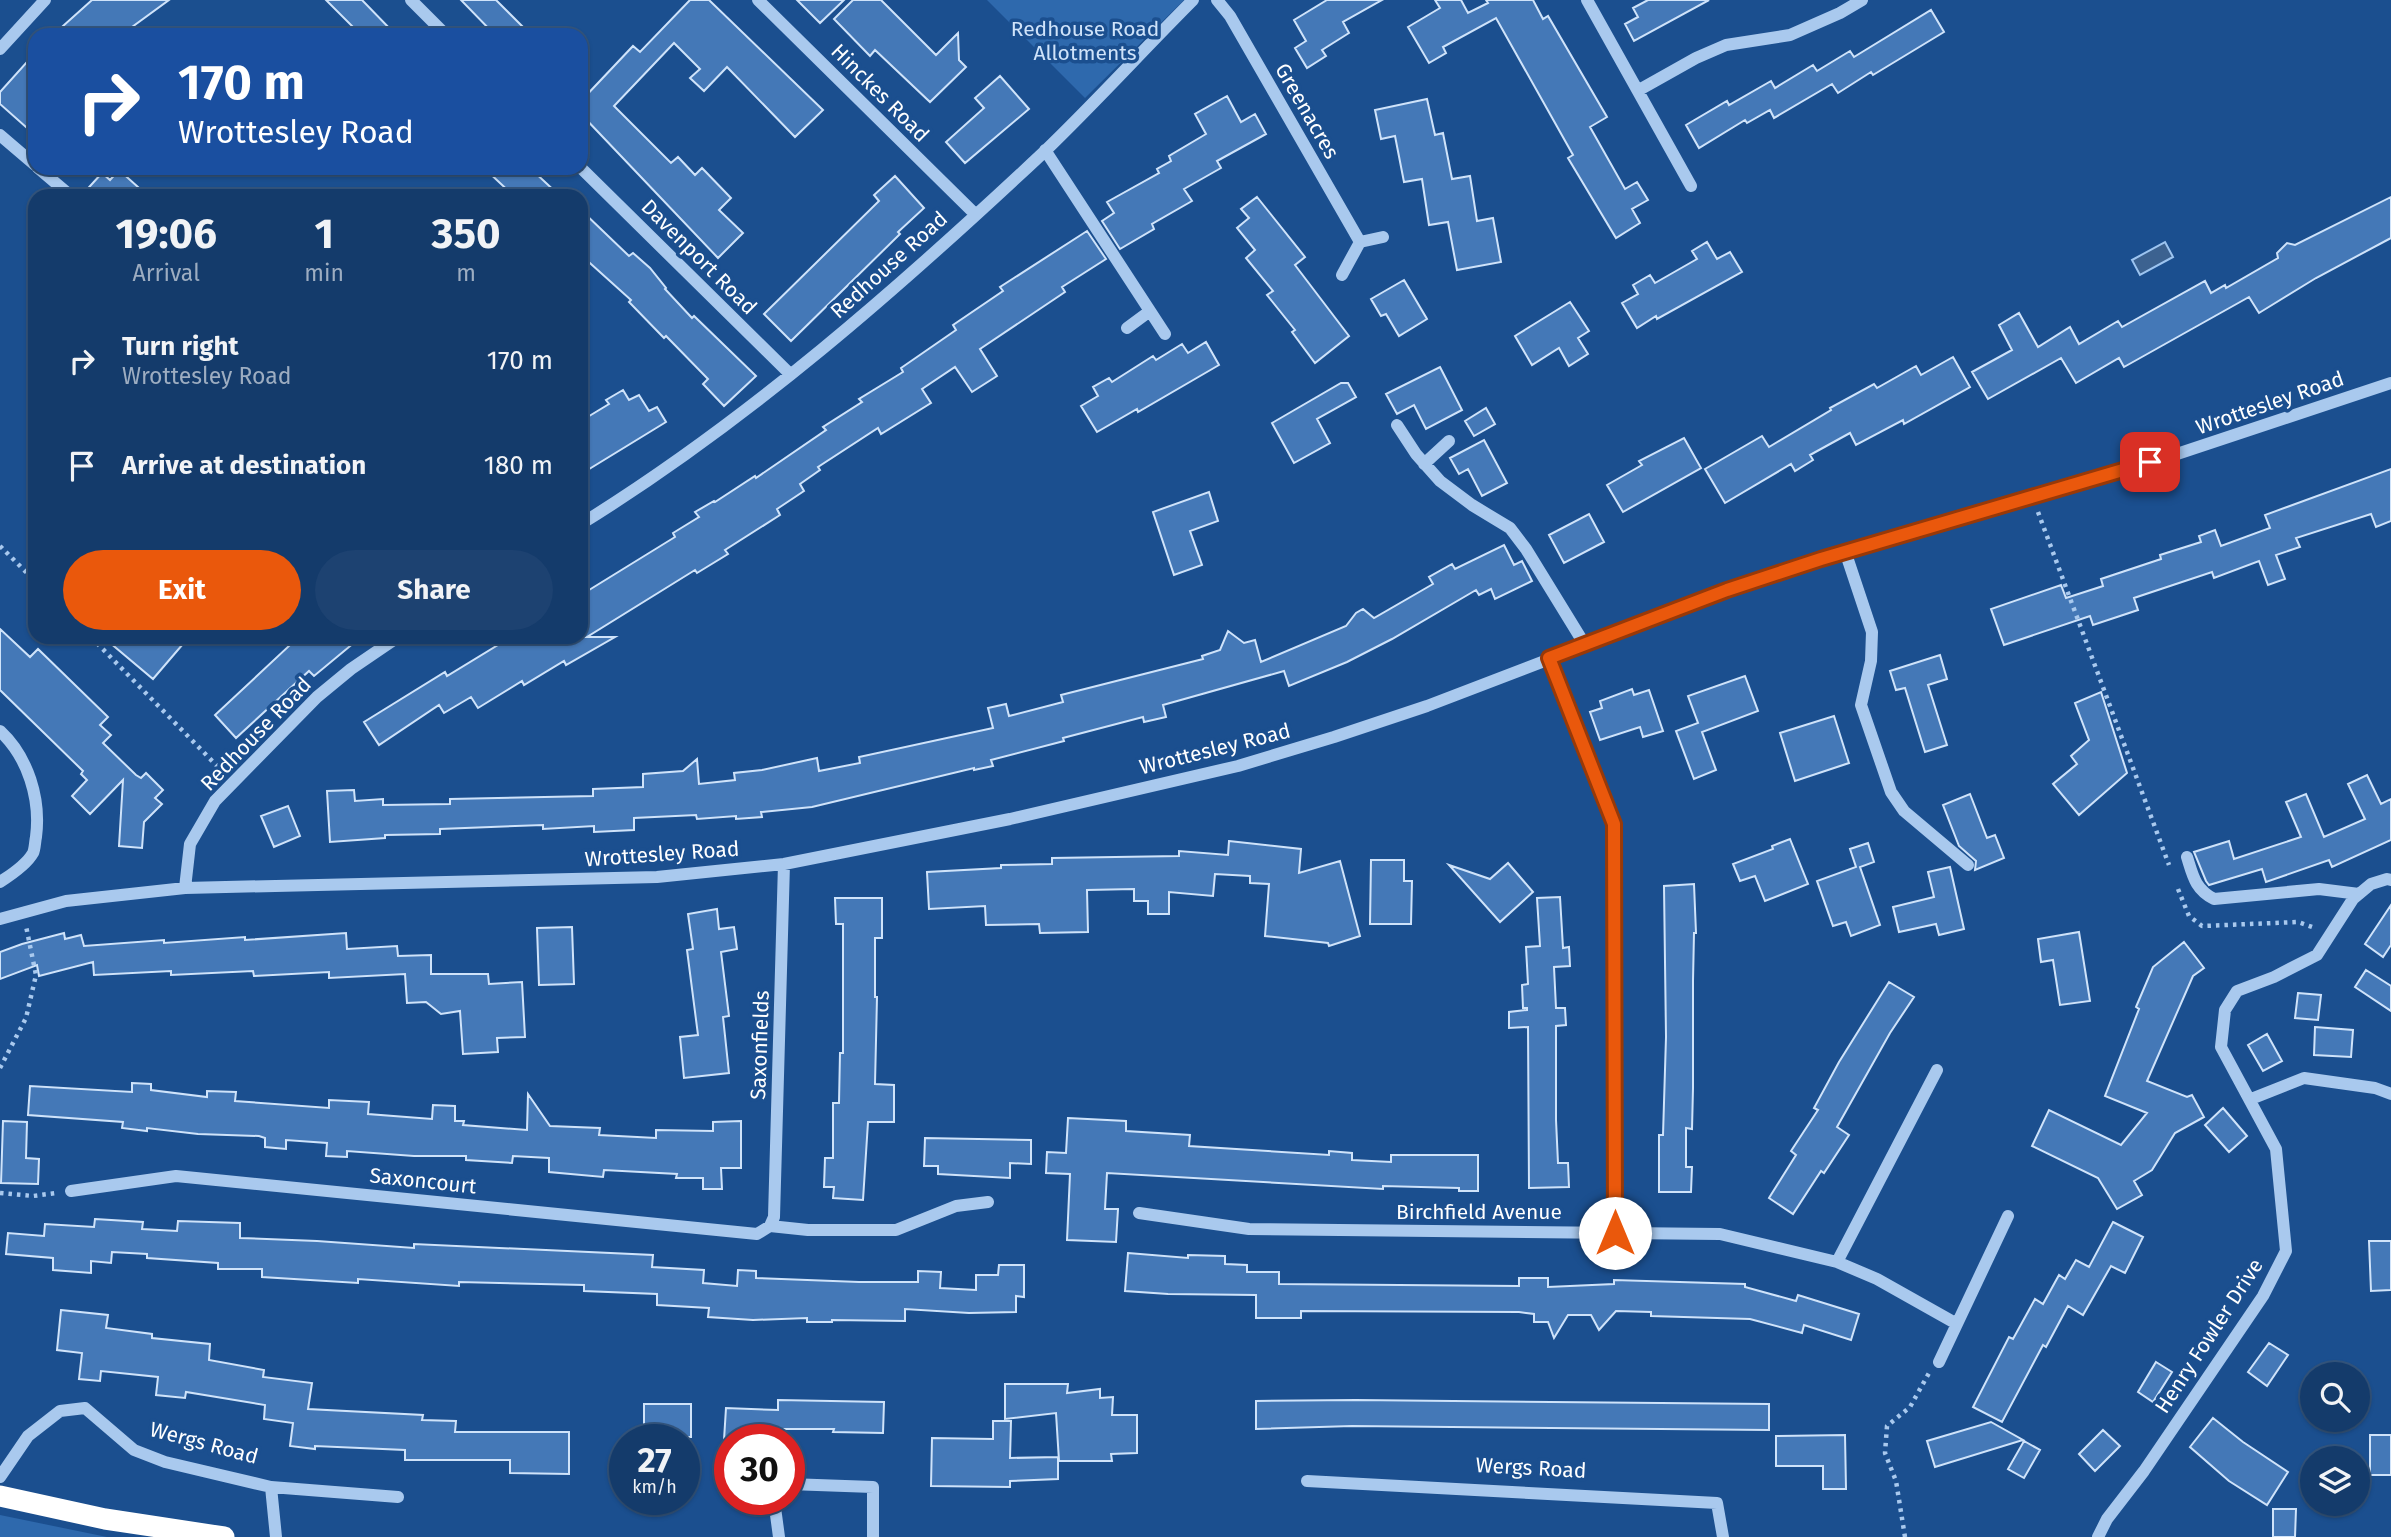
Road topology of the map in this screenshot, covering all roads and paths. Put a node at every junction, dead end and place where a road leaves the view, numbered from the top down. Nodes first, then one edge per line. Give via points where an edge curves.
1 (45, 0) edge
2 (411, 0) edge
3 (758, 0) edge
4 (1193, 0) edge
5 (1217, 0) edge
6 (1587, 0) edge
7 (1862, 0) edge
8 (439, 28) edge
9 (0, 48) edge
10 (1639, 90) junction
11 (0, 135) edge
12 (1045, 150) junction
13 (28, 159) edge
14 (46, 175) edge
15 (588, 175) edge
16 (1691, 186) dead end
17 (63, 189) edge
18 (975, 214) junction
19 (1383, 237) dead end
20 (1360, 242) junction
21 (1342, 275) dead end
22 (1150, 311) junction
23 (1127, 328) dead end
24 (1165, 334) dead end
25 (790, 374) junction
26 (2391, 383) edge
27 (1397, 425) dead end
28 (1449, 441) dead end
29 (1424, 464) junction
30 (2033, 498) junction
31 (588, 519) edge
32 (0, 546) edge
33 (1845, 551) junction
34 (28, 574) edge
35 (98, 644) edge
36 (388, 644) edge
37 (1585, 645) junction
38 (1549, 658) junction
39 (0, 731) edge
40 (233, 781) junction
41 (2187, 856) dead end
42 (784, 864) junction
43 (1968, 865) dead end
44 (2390, 878) edge
45 (0, 882) edge
46 (185, 888) junction
47 (2360, 894) junction
48 (23, 912) junction
49 (0, 919) edge
50 (2331, 934) junction
51 (0, 1068) edge
52 (1937, 1070) dead end
53 (2391, 1094) edge
54 (2251, 1099) junction
55 (71, 1191) joint
56 (0, 1193) edge
57 (988, 1202) dead end
58 (1139, 1213) dead end
59 (2008, 1216) dead end
60 (770, 1226) junction
61 (1615, 1233) junction
62 (1837, 1262) junction
63 (1957, 1324) junction
64 (1939, 1362) joint
65 (0, 1477) edge
66 (1307, 1481) dead end
67 (805, 1485) edge
68 (271, 1487) junction
69 (0, 1496) edge
70 (398, 1497) dead end
71 (776, 1515) edge
72 (224, 1537) edge
73 (276, 1537) edge
74 (779, 1537) edge
75 (873, 1537) edge
76 (1723, 1537) edge
77 (1905, 1537) edge
78 (2098, 1537) edge

1 - 9 street
2 - 8 street
3 - 18 street, Hinckes Road
4 - 12 street, Redhouse Road
5 - 20 street, Greenacres
6 - 10 street
7 - 10 street via 1790,34 1726,45
10 - 16 street
11 - 13 street
12 - 18 street, Redhouse Road
12 - 22 street
14 - 17 street
15 - 25 street, Davenport Road
18 - 25 street, Redhouse Road
19 - 20 street
20 - 21 street
22 - 23 street
22 - 24 street
25 - 31 street, Redhouse Road via 694,448
26 - 30 street, Wrottesley Road
27 - 29 street
28 - 29 street
29 - 37 street via 1472,505 1510,528
30 - 33 street, Wrottesley Road
30 - 50 path via 2189,916 2202,926 2298,922
32 - 34 path
33 - 37 street, Wrottesley Road
33 - 43 street via 1872,632 1861,705 1891,792 1904,811
35 - 40 path
36 - 40 street, Redhouse Road via 317,697
37 - 38 street, Wrottesley Road
38 - 42 street, Wrottesley Road via 1427,706 1238,766 1010,819
38 - 61 street via 1614,824
39 - 45 street via 22,760 35,791 38,825 34,852
40 - 46 street, Redhouse Road via 215,801 190,844
41 - 47 street via 2194,882 2214,900 2319,889
42 - 46 street, Wrottesley Road via 657,877
42 - 60 street, Saxonfields via 774,1217
44 - 47 street, Henry Fowler Drive via 2371,884
46 - 48 street, Wrottesley Road via 66,901
47 - 50 street, Henry Fowler Drive
48 - 49 street, Wrottesley Road
48 - 51 path via 36,975 26,1018
50 - 54 street, Henry Fowler Drive via 2317,956 2237,991 2225,1010 2221,1047
52 - 62 street
53 - 54 street via 2304,1078
54 - 78 street, Henry Fowler Drive via 2276,1149 2286,1251 2263,1296
55 - 56 path via 33,1196
55 - 60 street, Saxoncourt via 176,1176 757,1234
57 - 60 street, Saxoncourt via 956,1206 897,1230
58 - 61 street, Birchfield Avenue via 1249,1229
59 - 63 street
61 - 62 street, Birchfield Avenue via 1720,1234
62 - 63 street, Birchfield Avenue
63 - 64 street
64 - 77 path via 1910,1406 1887,1426 1885,1453 1896,1481
65 - 68 street, Wergs Road via 27,1436 60,1411 85,1408 134,1450 165,1462
66 - 76 street, Wergs Road via 1717,1503
67 - 75 street via 873,1487
68 - 70 street, Wergs Road
68 - 73 street, Wergs Road
69 - 72 highway via 105,1519
71 - 74 street

